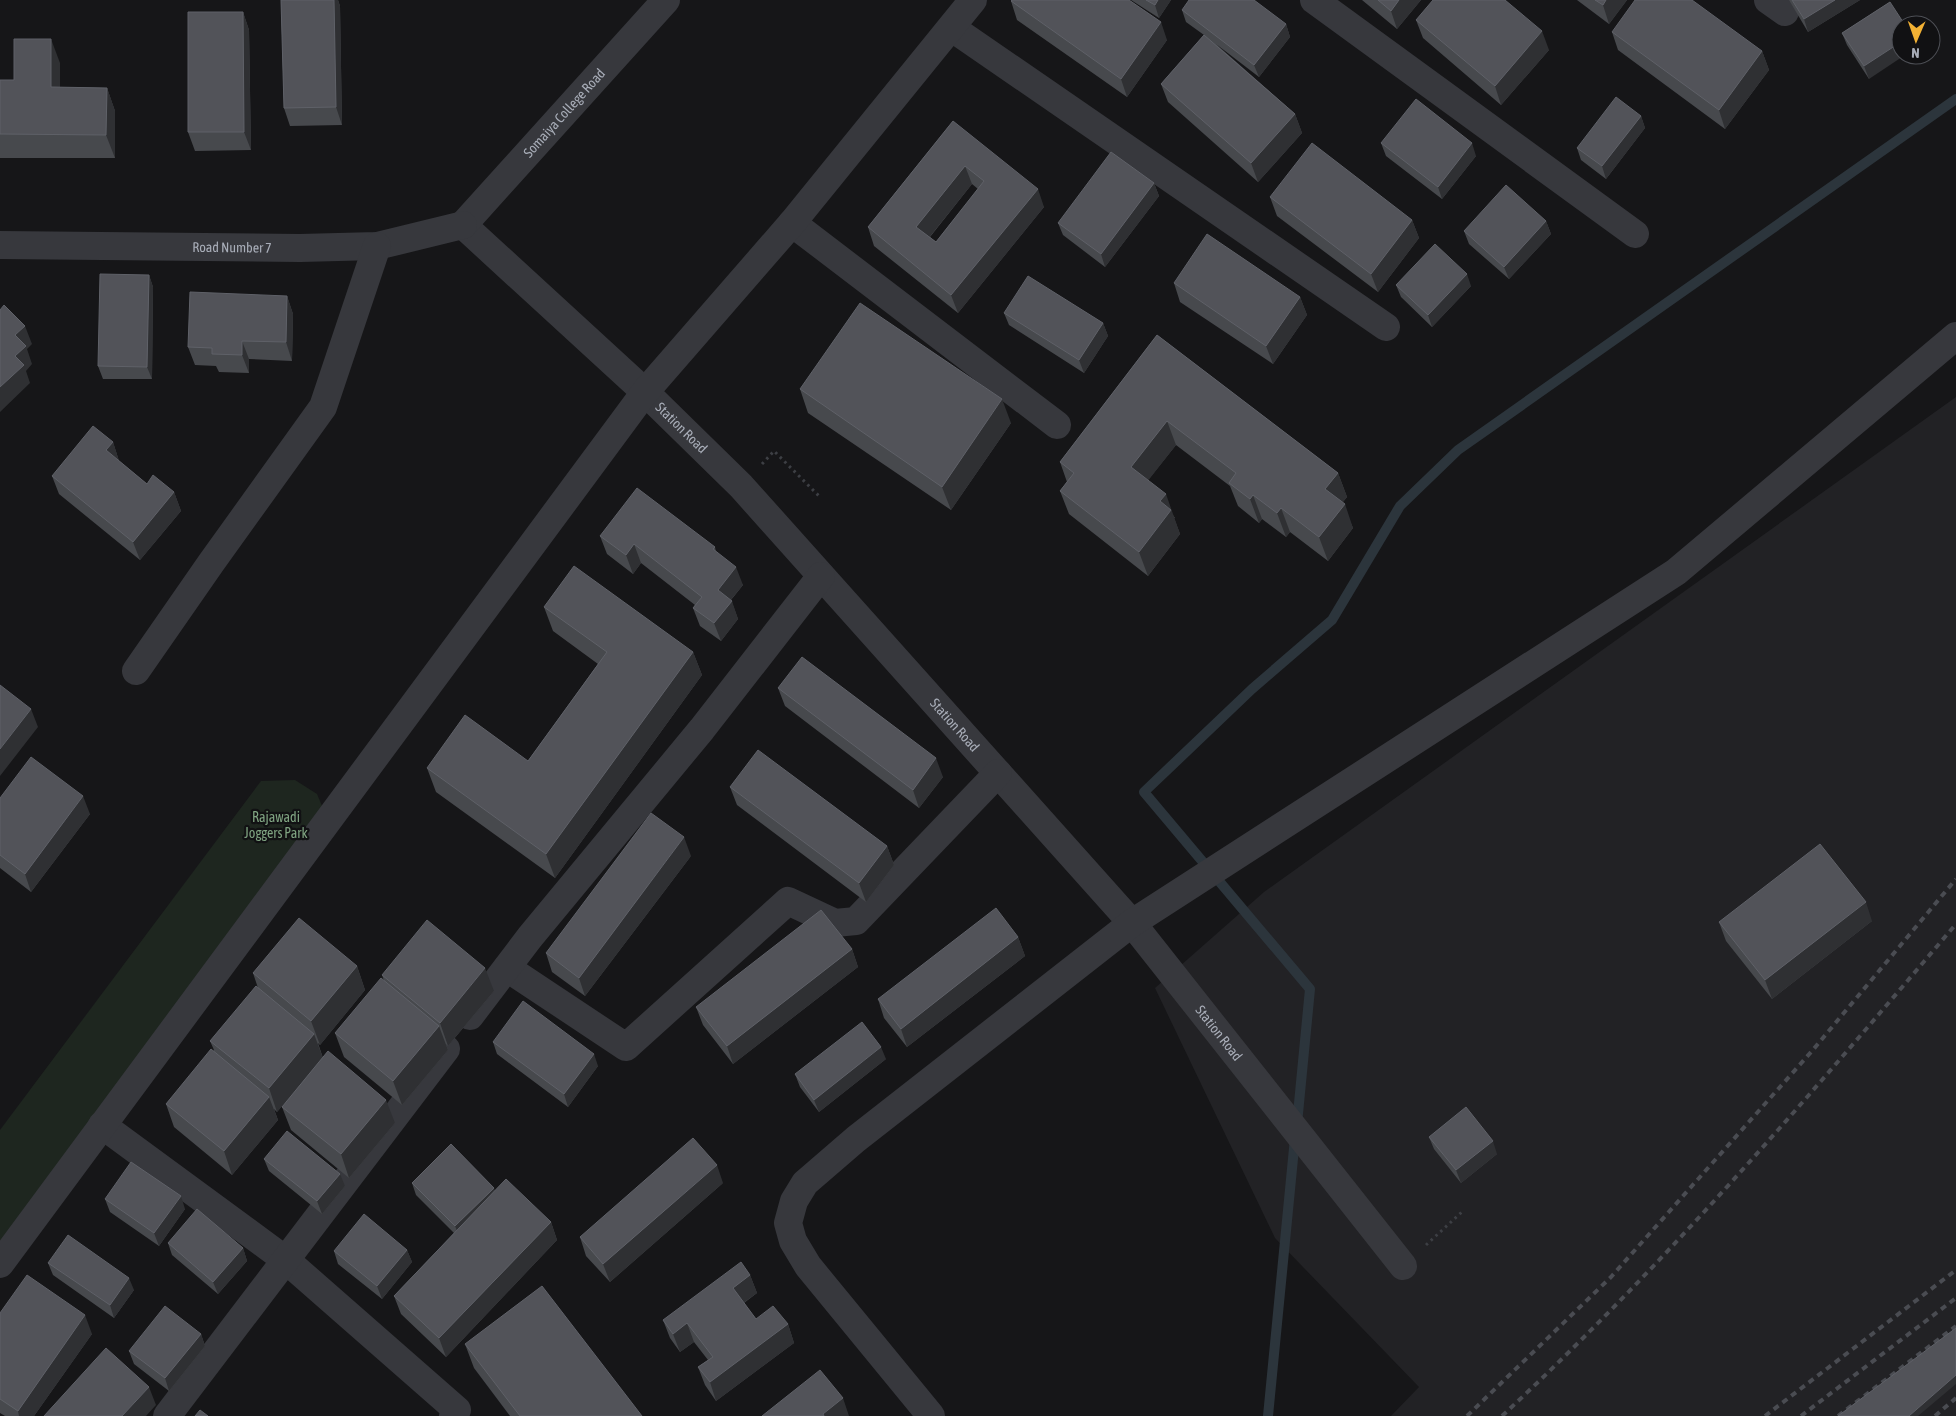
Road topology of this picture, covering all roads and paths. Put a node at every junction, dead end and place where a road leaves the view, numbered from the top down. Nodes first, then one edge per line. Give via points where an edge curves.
1 (666, 0) edge
2 (973, 0) edge
3 (1314, 0) edge
4 (952, 28) junction
5 (792, 223) junction
6 (463, 225) junction
7 (1635, 234) dead end
8 (0, 245) edge
9 (376, 246) junction
10 (1386, 327) dead end
11 (1956, 336) edge
12 (645, 392) junction
13 (1057, 425) dead end
14 (774, 451) dead end
15 (819, 496) dead end
16 (821, 576) junction
17 (136, 671) dead end
18 (998, 774) junction
19 (1132, 923) junction
20 (507, 968) junction
21 (102, 1125) junction
22 (1464, 1210) dead end
23 (287, 1261) junction
24 (0, 1264) edge
25 (1403, 1266) joint
26 (167, 1416) edge
27 (453, 1416) edge
28 (931, 1416) edge

1 - 6 street, Somaiya College Road
2 - 4 street
3 - 7 street
4 - 5 street
4 - 10 street
5 - 12 street
5 - 13 street
6 - 9 street, Road Number 7
6 - 12 street, Station Road
8 - 9 street, Road Number 7
9 - 17 street via 323,407
11 - 19 street via 1676,572
12 - 16 street, Station Road via 742,486
12 - 21 street
14 - 15 path
16 - 18 street, Station Road
16 - 20 street via 702,729
18 - 19 street, Station Road
18 - 20 street via 856,921 836,923 788,901 626,1046
19 - 25 street, Station Road
19 - 28 street via 856,1139 805,1183 794,1201 788,1223 793,1241 808,1266
20 - 23 street
21 - 23 street
21 - 24 street
22 - 25 path
23 - 26 street
23 - 27 street via 457,1410

